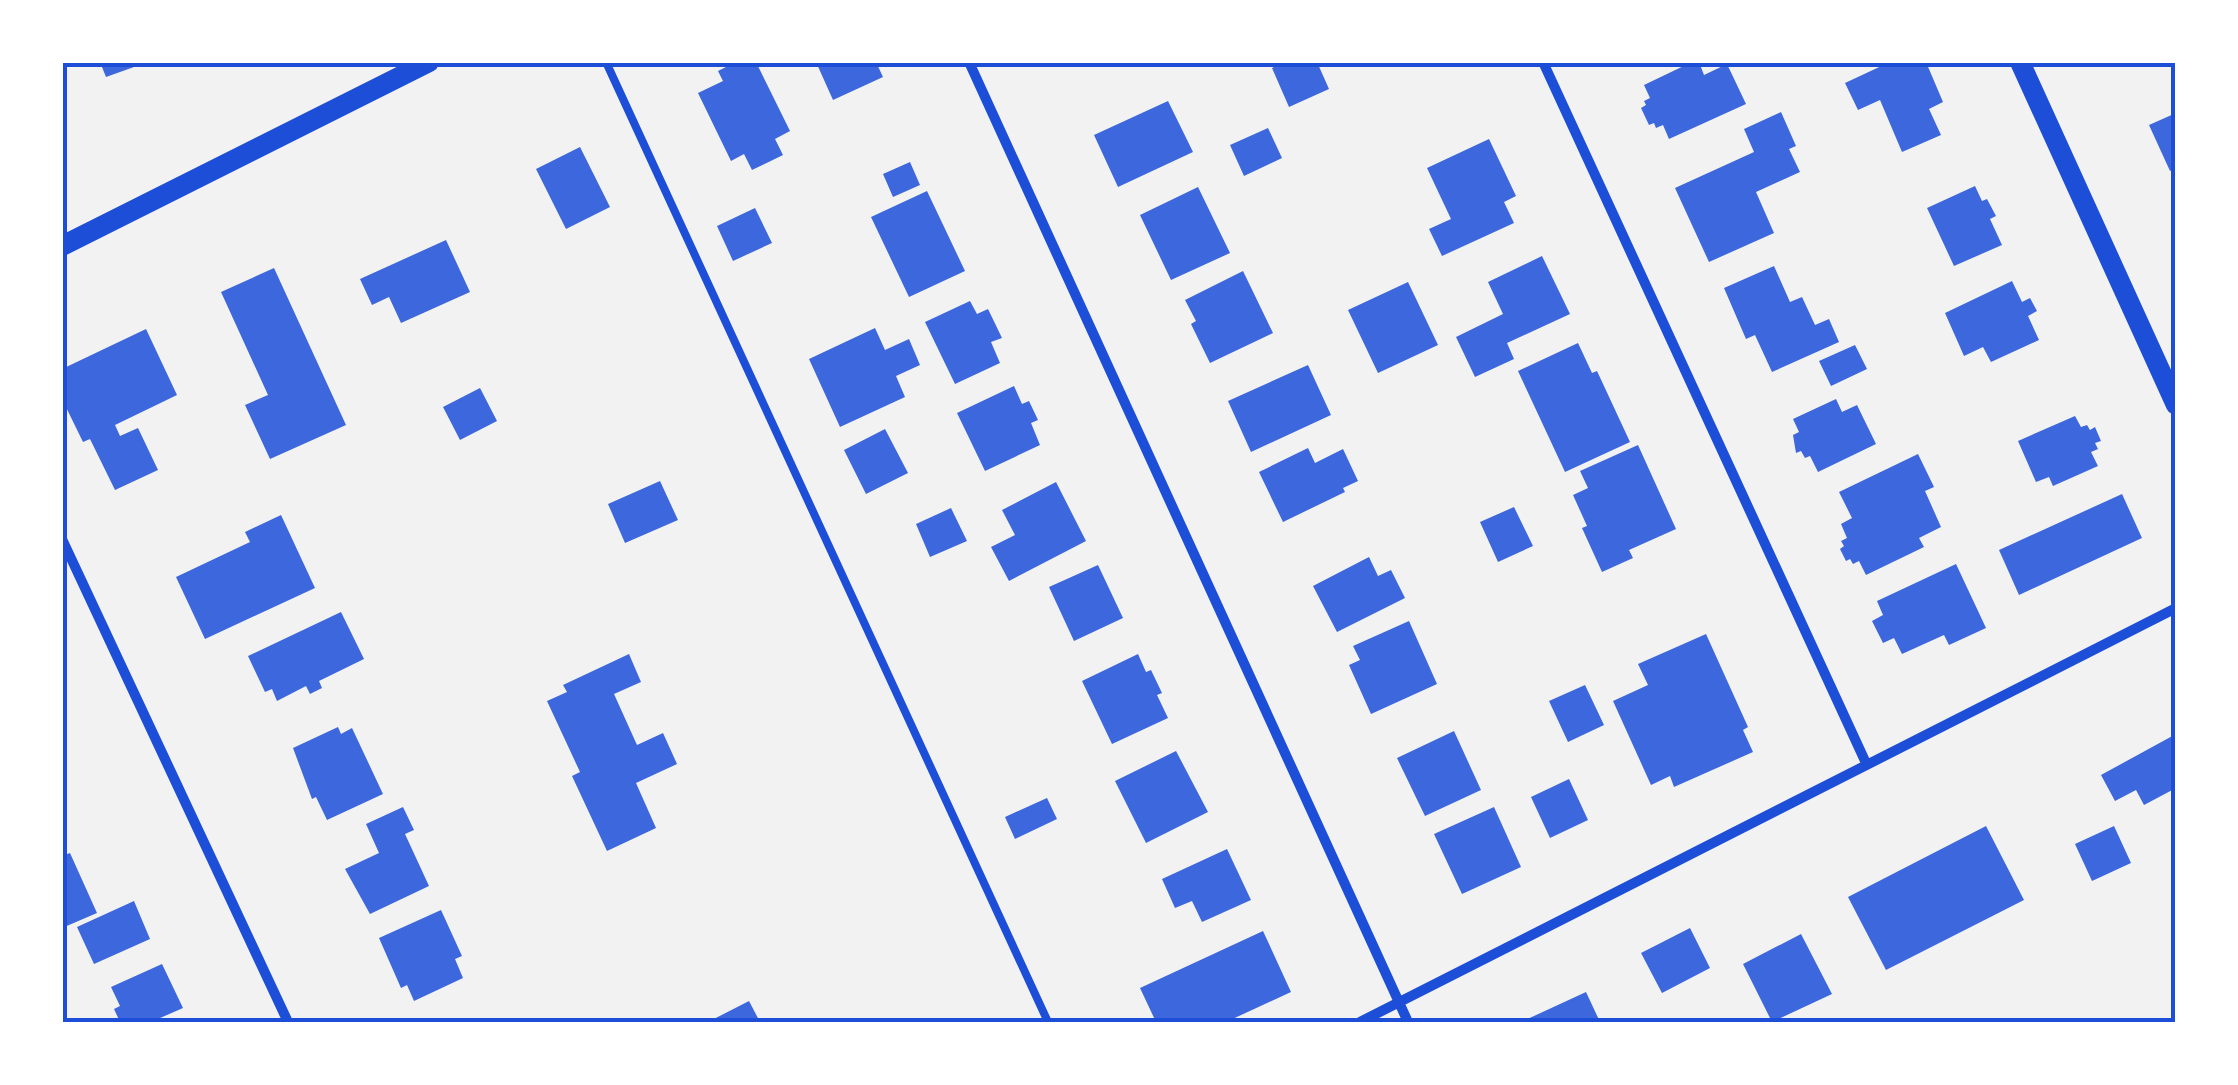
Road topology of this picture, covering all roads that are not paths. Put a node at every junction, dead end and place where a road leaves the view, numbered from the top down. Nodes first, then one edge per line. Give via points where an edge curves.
1 (429, 62) edge
2 (606, 62) edge
3 (969, 62) edge
4 (1542, 62) edge
5 (2020, 62) edge
6 (62, 246) edge
7 (2176, 405) edge
8 (62, 540) edge
9 (2176, 608) edge
10 (1866, 764) junction
11 (1399, 1002) junction
12 (288, 1022) edge
13 (1048, 1022) edge
14 (1360, 1022) edge
15 (1408, 1022) edge

1 - 6 main road
2 - 13 lane
3 - 11 street
4 - 10 street
5 - 7 main road
8 - 12 street
9 - 10 street
10 - 11 street
11 - 14 street
11 - 15 street

